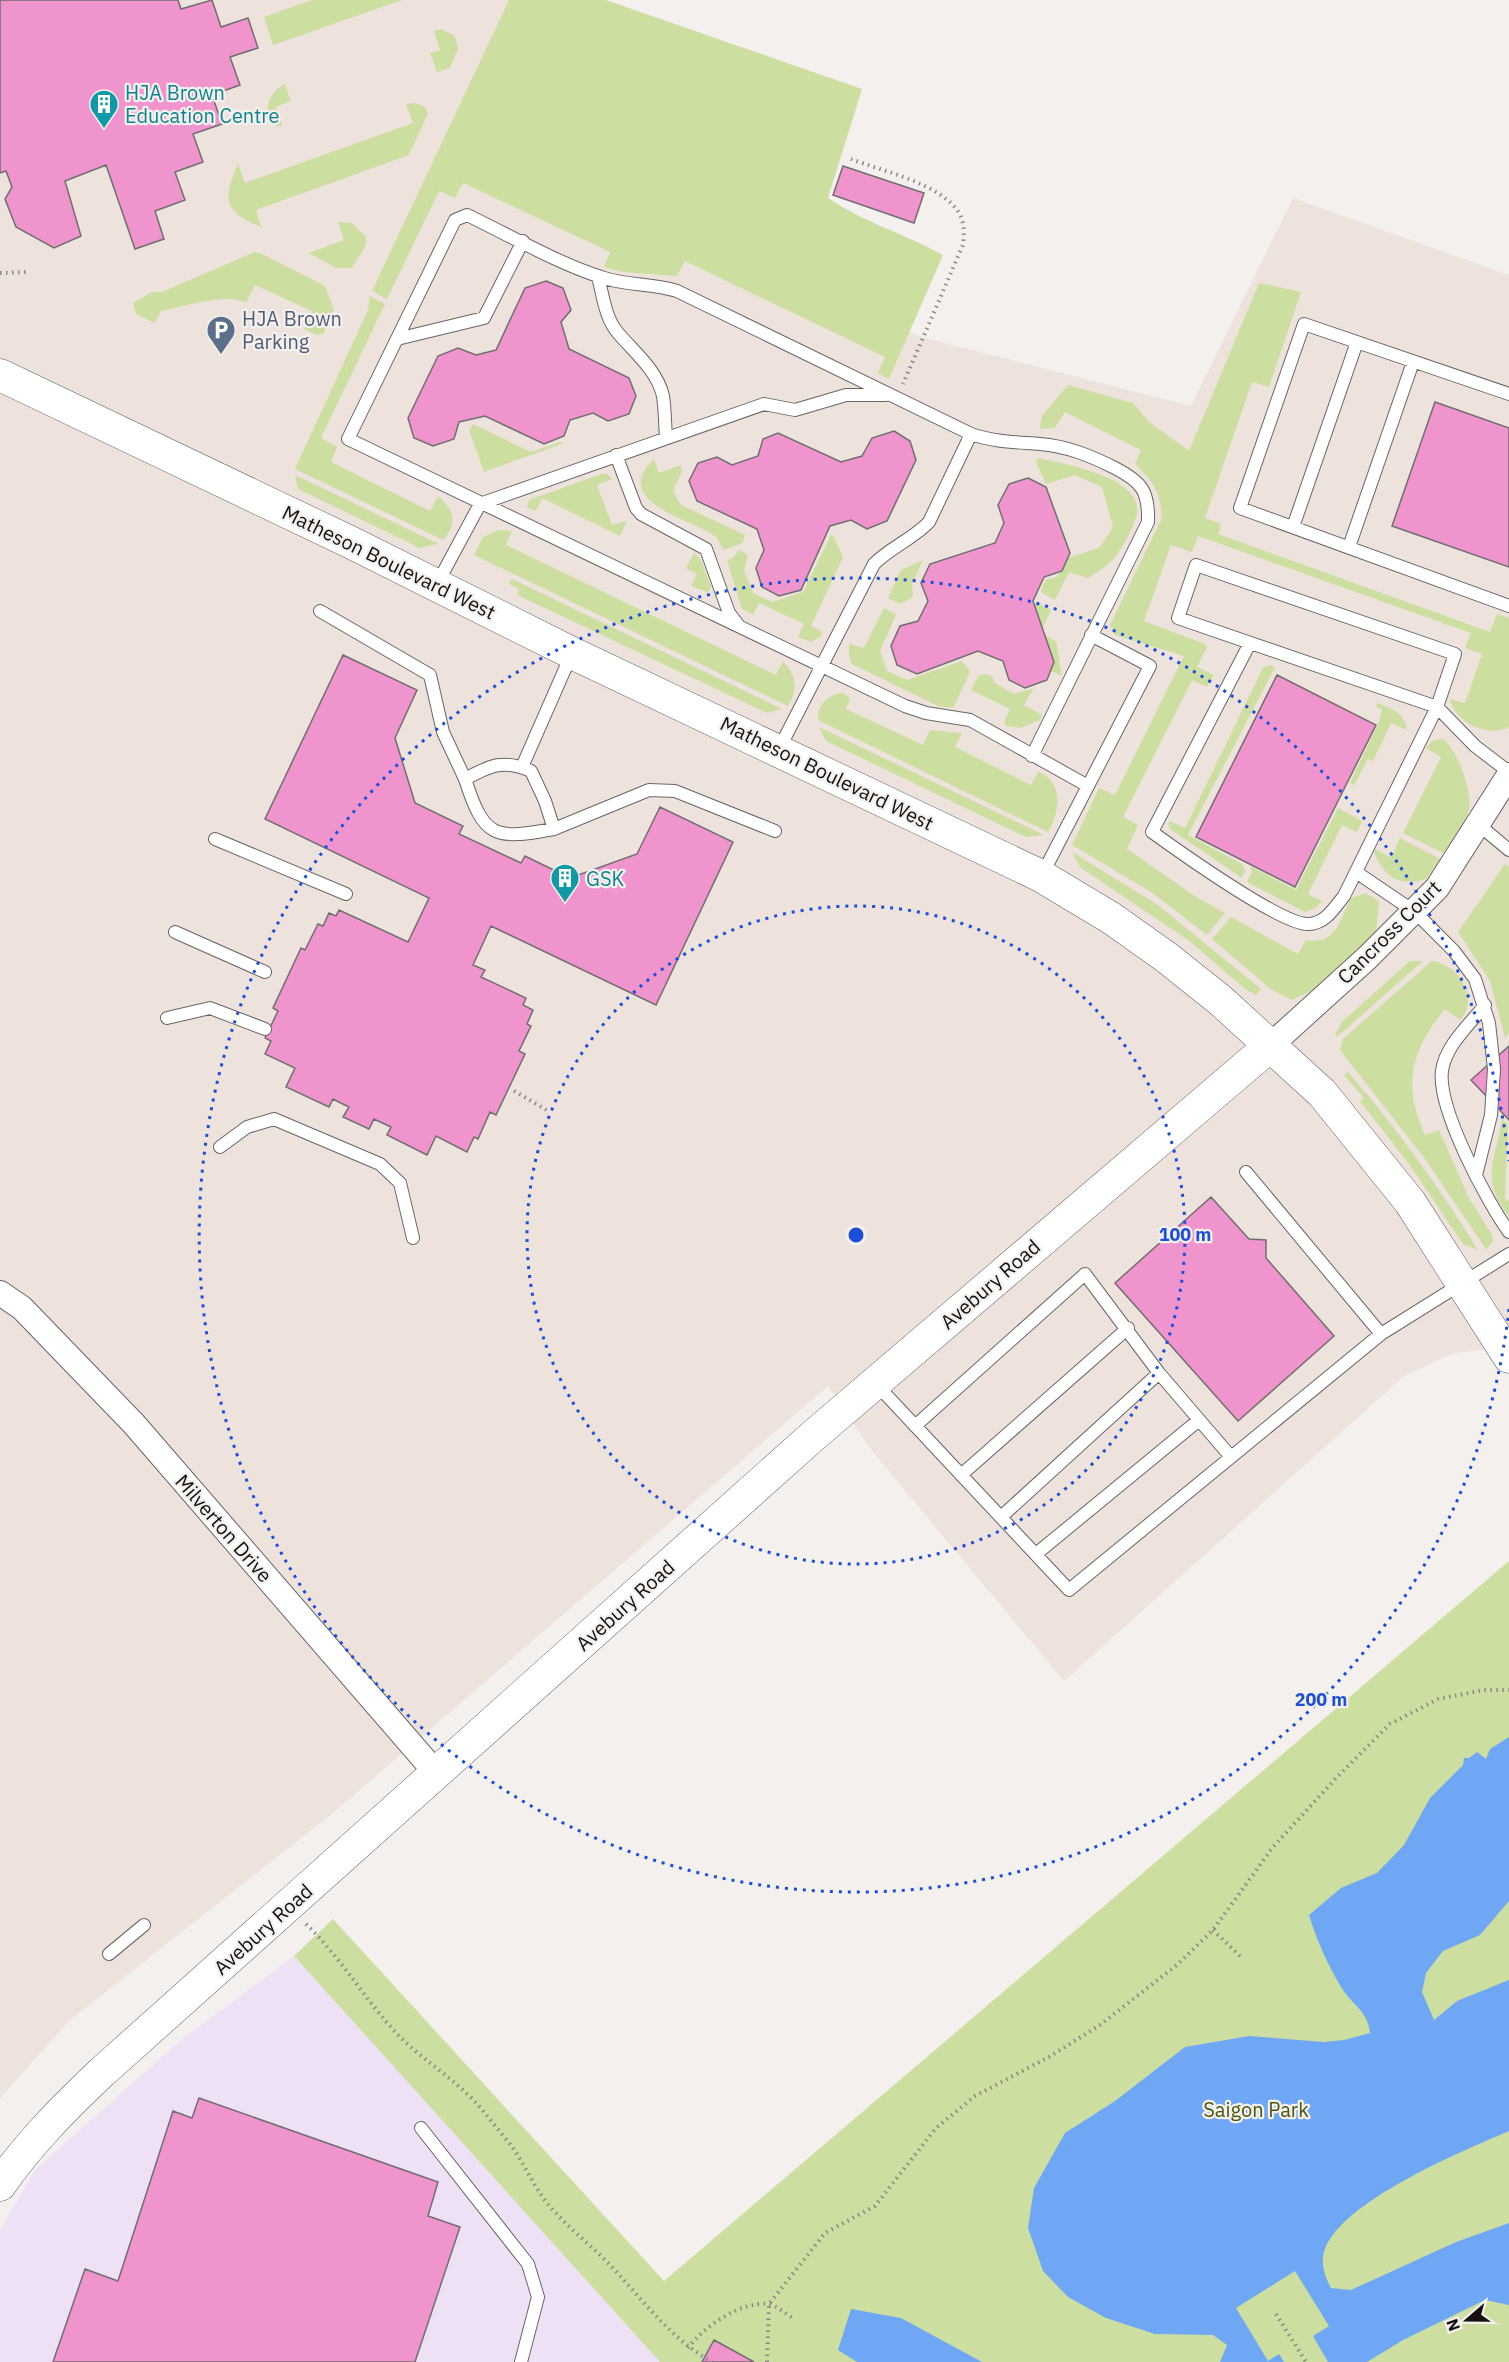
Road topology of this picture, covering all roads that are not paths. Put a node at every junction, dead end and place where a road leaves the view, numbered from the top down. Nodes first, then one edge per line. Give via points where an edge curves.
1 (523, 241) junction
2 (598, 277) junction
3 (397, 339) junction
4 (1357, 342) junction
5 (1413, 362) junction
6 (0, 375) edge
7 (1509, 394) edge
8 (893, 397) junction
9 (971, 434) junction
10 (666, 438) junction
11 (616, 455) junction
12 (480, 504) junction
13 (1293, 527) junction
14 (1349, 547) junction
15 (437, 584) junction
16 (1509, 606) edge
17 (320, 611) dead end
18 (740, 628) junction
19 (1091, 635) junction
20 (1250, 643) junction
21 (572, 653) junction
22 (819, 667) junction
23 (1437, 707) junction
24 (779, 749) junction
25 (1032, 756) junction
26 (522, 767) junction
27 (1509, 773) edge
28 (465, 779) junction
29 (1088, 786) junction
30 (1479, 825) junction
31 (554, 829) junction
32 (775, 831) dead end
33 (215, 839) dead end
34 (1509, 849) edge
35 (1356, 872) junction
36 (1041, 876) junction
37 (346, 894) dead end
38 (1415, 912) junction
39 (175, 933) dead end
40 (265, 972) dead end
41 (1485, 1005) junction
42 (167, 1018) dead end
43 (265, 1029) dead end
44 (1271, 1045) junction
45 (220, 1147) dead end
46 (1246, 1172) dead end
47 (1476, 1175) junction
48 (1509, 1232) edge
49 (412, 1238) dead end
50 (1509, 1254) edge
51 (1462, 1282) junction
52 (0, 1293) edge
53 (1128, 1328) junction
54 (1381, 1334) junction
55 (1509, 1357) edge
56 (1159, 1373) junction
57 (876, 1383) junction
58 (1199, 1420) junction
59 (915, 1425) junction
60 (1231, 1457) junction
61 (962, 1475) junction
62 (1001, 1516) junction
63 (1036, 1554) junction
64 (437, 1774) junction
65 (144, 1925) dead end
66 (109, 1954) dead end
67 (420, 2128) dead end
68 (0, 2185) edge
69 (521, 2362) edge

1 - 2 lane
1 - 3 lane via 484,318
1 - 3 lane via 467,215 455,220
2 - 8 lane via 624,285 658,285 677,291
2 - 10 lane via 608,317 652,373 662,395
3 - 12 lane via 348,439
4 - 5 lane
4 - 13 lane
4 - 13 lane via 1304,324 1240,508
5 - 7 lane
5 - 14 lane
6 - 15 street, Matheson Boulevard West
8 - 9 lane
8 - 10 lane via 846,395 795,410 764,404
9 - 19 lane via 992,441 1042,444 1083,453 1138,481 1145,492 1148,522
9 - 22 lane via 929,522 874,564
10 - 11 lane
11 - 12 lane
11 - 18 lane via 641,514 706,549 729,613
12 - 15 lane
12 - 18 lane
13 - 14 lane
14 - 16 lane
15 - 21 street, Matheson Boulevard West
17 - 28 lane via 430,675 443,732
18 - 22 lane
19 - 25 lane
19 - 29 lane via 1150,666
20 - 23 lane
20 - 23 lane via 1178,618 1196,565 1455,654
20 - 35 lane via 1152,832 1237,890 1293,921 1308,925 1328,917
21 - 24 street, Matheson Boulevard West
21 - 26 lane
22 - 24 lane
22 - 25 lane via 905,706 970,720
23 - 27 lane via 1475,746
23 - 35 lane
24 - 36 street, Matheson Boulevard West
25 - 29 lane
26 - 28 lane via 512,763 489,766
26 - 31 lane via 531,771
27 - 30 street, Cancross Court
28 - 31 lane via 476,812 491,831 516,836
29 - 36 lane
30 - 34 lane
30 - 38 street, Cancross Court via 1437,888
31 - 32 lane via 649,790 675,791
33 - 37 lane
35 - 38 lane
36 - 44 street, Matheson Boulevard West via 1166,957
38 - 41 lane via 1475,979
38 - 44 street, Cancross Court
39 - 40 lane
41 - 47 lane via 1493,1080 1491,1115
41 - 47 lane via 1449,1051 1442,1071 1445,1099
42 - 43 lane via 210,1008
44 - 51 street, Matheson Boulevard West via 1322,1093 1368,1147 1410,1202
44 - 57 street, Avebury Road
45 - 49 lane via 247,1127 274,1119 380,1164 400,1183
46 - 54 lane
47 - 48 lane
50 - 51 lane
51 - 54 lane
51 - 55 street, Matheson Boulevard West
52 - 64 street, Milverton Drive via 22,1308 134,1424
53 - 56 lane
53 - 59 lane via 1085,1274
53 - 61 lane
54 - 60 lane
56 - 58 lane
56 - 62 lane
57 - 59 lane
57 - 64 street, Avebury Road
58 - 60 lane
58 - 63 lane
59 - 61 lane
60 - 63 lane via 1069,1590
61 - 62 lane
62 - 63 lane
64 - 68 street, Avebury Road via 63,2109
65 - 66 lane
67 - 69 lane via 528,2264 538,2297

